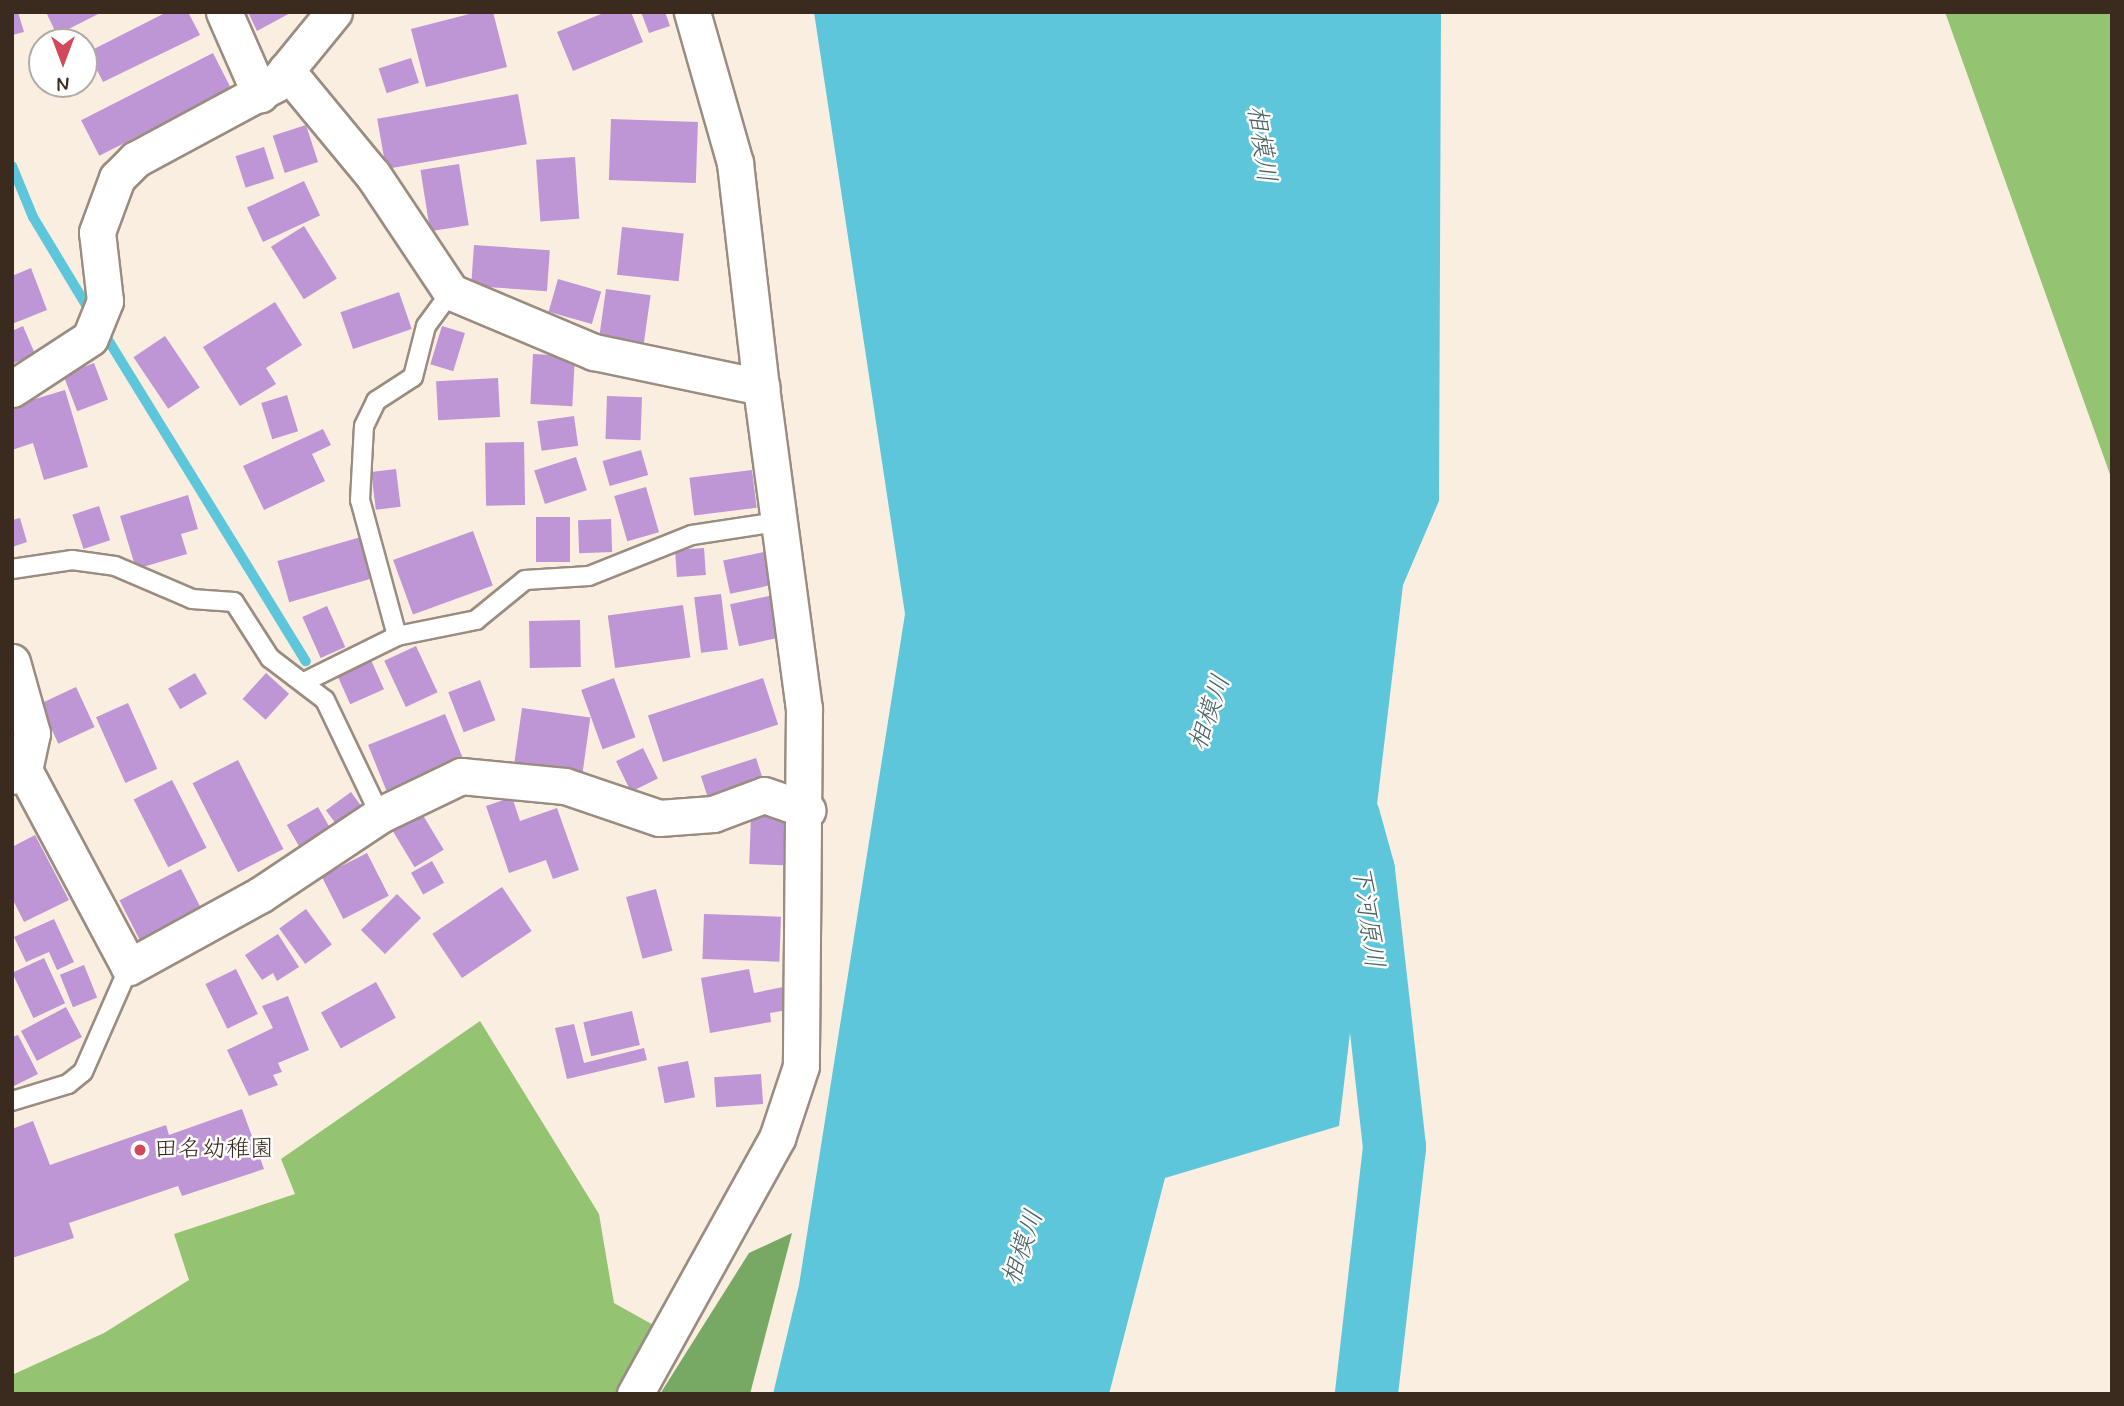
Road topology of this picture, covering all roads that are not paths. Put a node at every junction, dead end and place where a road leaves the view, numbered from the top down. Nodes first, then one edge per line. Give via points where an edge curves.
1 (224, 12) edge
2 (334, 12) edge
3 (692, 12) edge
4 (286, 70) junction
5 (260, 93) junction
6 (451, 292) junction
7 (761, 387) junction
8 (12, 388) edge
9 (783, 521) junction
10 (12, 569) edge
11 (397, 636) junction
12 (12, 662) edge
13 (306, 681) junction
14 (18, 773) edge
15 (807, 810) junction
16 (380, 816) junction
17 (129, 967) junction
18 (12, 1101) edge
19 (635, 1394) edge

1 - 5 street
2 - 4 street
3 - 7 street via 735,163
4 - 5 street
4 - 6 street via 373,175
5 - 8 street via 136,159 117,178 97,232 105,300 90,338
6 - 7 street via 594,352
6 - 11 lane via 426,326 413,377 376,401 364,426 360,500
7 - 9 street
9 - 11 lane via 692,535 589,576 525,580 476,620
9 - 15 street via 804,708
10 - 13 lane via 72,560 115,566 192,598 234,602 270,658
11 - 13 lane
12 - 14 street via 33,733
13 - 16 lane via 325,700
14 - 17 street
15 - 16 street via 764,795 713,814 659,818 565,786 479,774
15 - 19 street via 801,1066 793,1102
16 - 17 street via 260,895
17 - 18 lane via 83,1072 68,1084

